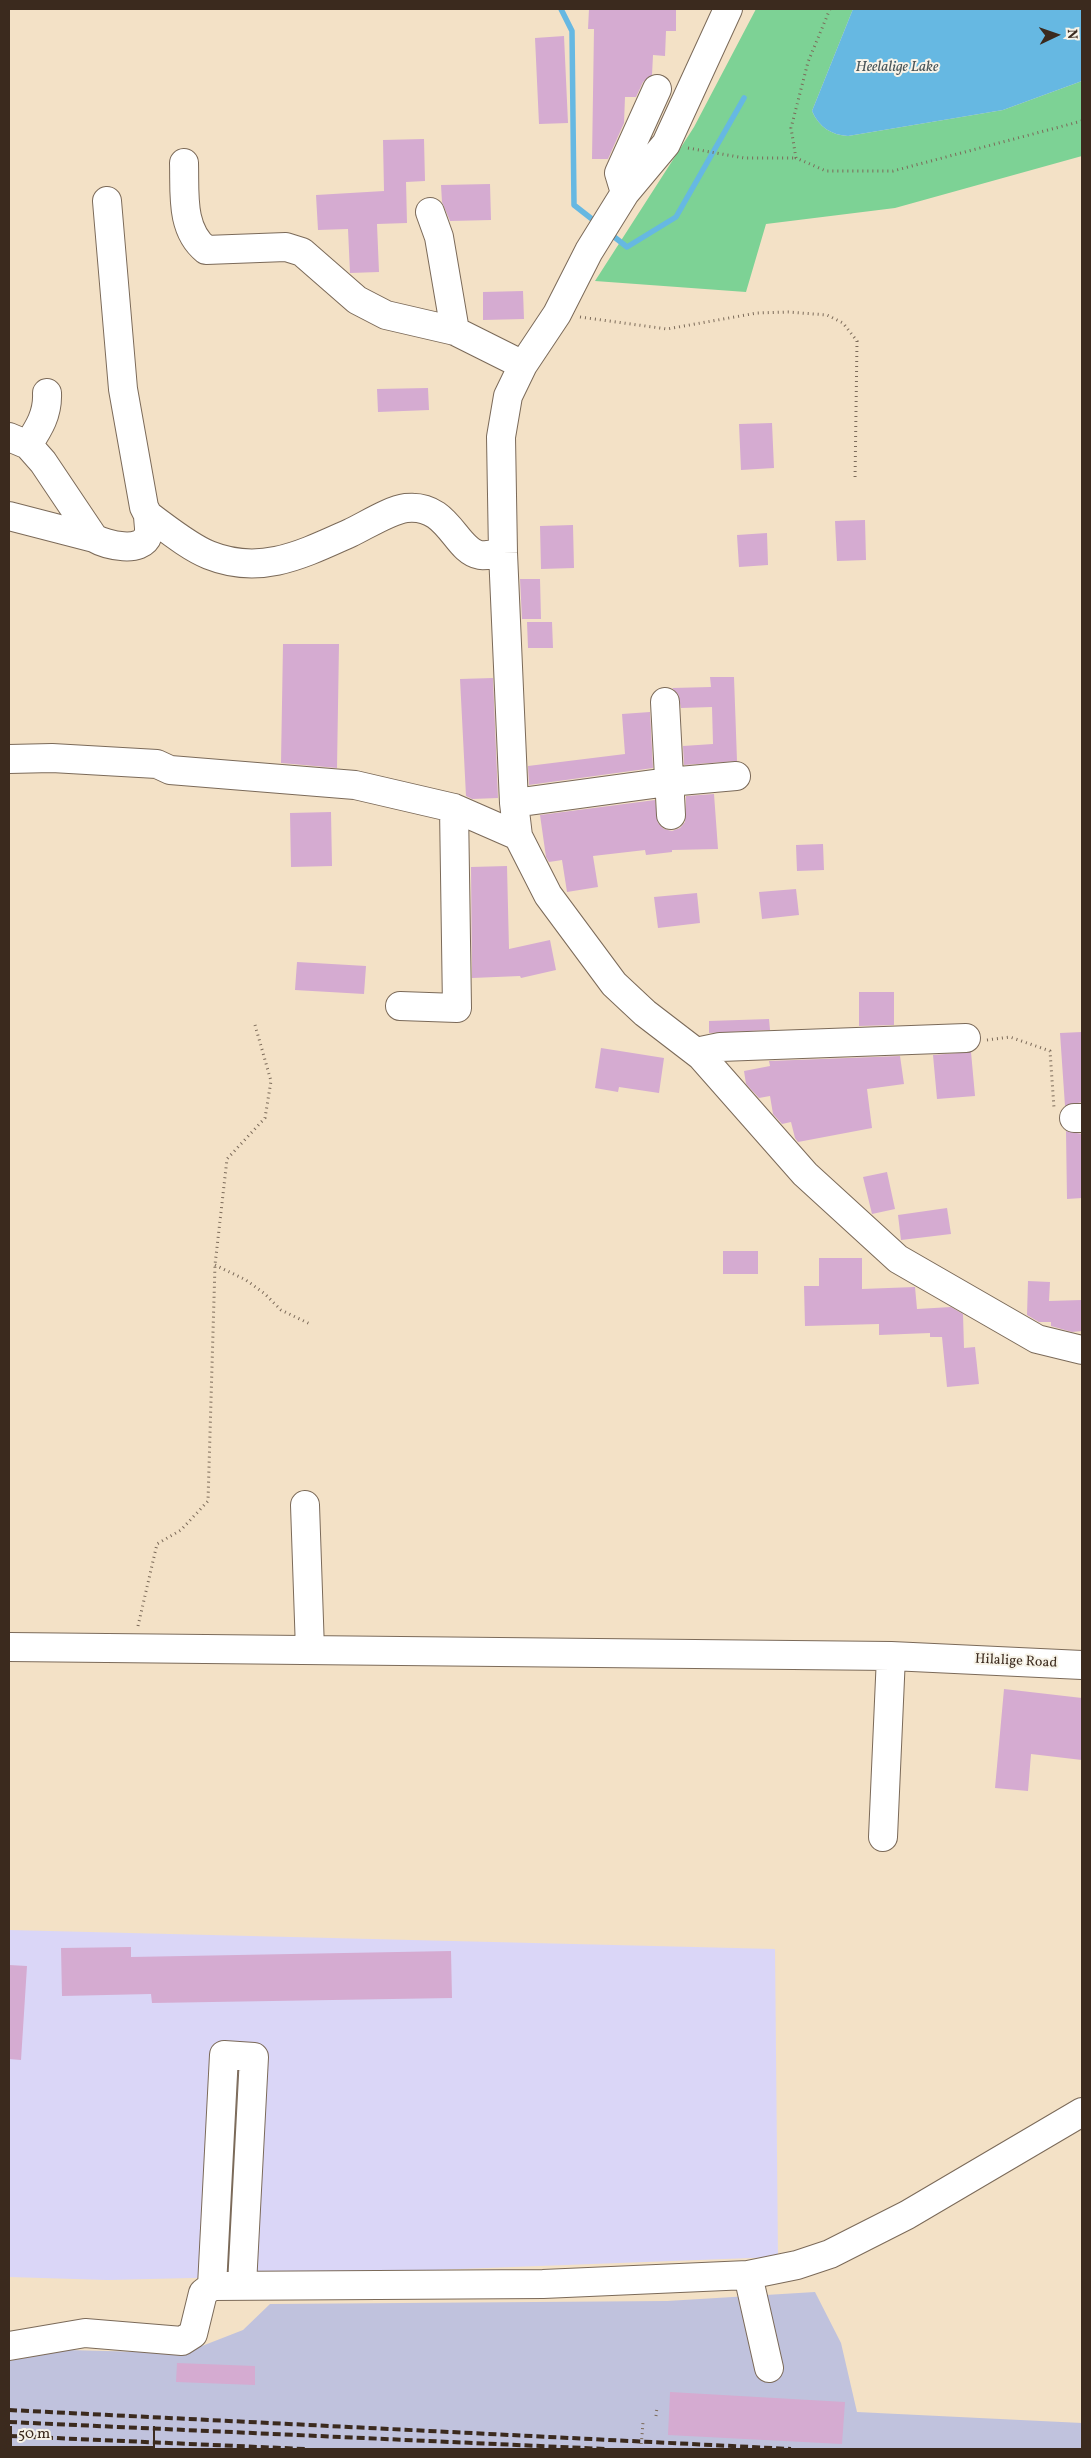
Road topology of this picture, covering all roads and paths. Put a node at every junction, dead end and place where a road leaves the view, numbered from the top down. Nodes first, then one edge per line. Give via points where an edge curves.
1 (728, 9) edge
2 (830, 9) edge
3 (657, 89) dead end
4 (1082, 121) edge
5 (666, 144) junction
6 (796, 158) junction
7 (184, 163) dead end
8 (626, 193) junction
9 (107, 201) dead end
10 (430, 212) dead end
11 (557, 314) junction
12 (455, 331) junction
13 (522, 365) junction
14 (47, 394) dead end
15 (18, 441) edge
16 (855, 480) dead end
17 (9, 516) edge
18 (148, 516) junction
19 (94, 538) junction
20 (503, 553) junction
21 (665, 702) dead end
22 (9, 759) edge
23 (736, 776) dead end
24 (668, 782) junction
25 (514, 803) junction
26 (454, 808) junction
27 (671, 815) dead end
28 (518, 836) junction
29 (400, 1006) dead end
30 (254, 1025) dead end
31 (966, 1038) joint
32 (696, 1052) junction
33 (1078, 1118) edge
34 (215, 1265) junction
35 (310, 1324) dead end
36 (1082, 1350) edge
37 (305, 1505) dead end
38 (9, 1647) edge
39 (133, 1648) junction
40 (310, 1650) junction
41 (891, 1656) junction
42 (1082, 1665) edge
43 (883, 1837) dead end
44 (1082, 2112) edge
45 (748, 2275) junction
46 (242, 2285) junction
47 (212, 2286) junction
48 (9, 2346) edge
49 (769, 2368) dead end
50 (657, 2407) dead end
51 (656, 2416) dead end
52 (643, 2422) dead end
53 (642, 2449) edge

1 - 5 street
2 - 6 path via 808,62 791,128
3 - 8 street via 619,173
4 - 6 path via 893,171 826,171
5 - 6 path via 744,158
5 - 8 street
7 - 12 street via 187,219 198,244 206,250 286,247 302,252 357,300 386,315
8 - 11 street via 589,251
9 - 18 street via 123,389
10 - 12 street via 440,237
11 - 13 street
11 - 16 path via 667,329 757,313 827,315 843,323 857,341
12 - 13 street
13 - 20 street via 508,396 500,437
14 - 15 street via 48,404 42,424
15 - 19 street via 44,462
17 - 19 street
18 - 19 street via 148,535 137,545 105,544
18 - 20 street via 207,555 232,562 264,565 300,555 406,508 428,510 447,523 462,543 479,555
20 - 25 street
21 - 24 street
22 - 26 street via 156,764 170,770 355,784
23 - 24 street
24 - 25 street
24 - 27 street
25 - 28 street
26 - 28 street
26 - 29 street via 457,1008
28 - 32 street via 548,895 614,984 645,1013
30 - 34 path via 271,1081 265,1118 227,1158
31 - 32 street via 720,1047
31 - 33 path via 992,1041 1010,1037 1050,1051 1053,1108 1060,1118
32 - 36 street via 805,1174 898,1259 1037,1339
34 - 35 path via 246,1280 281,1310
34 - 39 path via 208,1501 181,1530 157,1544
37 - 40 street
38 - 39 street, Hilalige Road
39 - 40 street, Hilalige Road
40 - 41 street, Hilalige Road
41 - 42 street, Hilalige Road
41 - 43 street
44 - 45 street via 907,2215 830,2254 798,2265
45 - 46 street via 543,2284
45 - 49 street
46 - 47 street
46 - 47 street via 254,2057 224,2055
47 - 48 street via 203,2293 193,2334 182,2341 85,2333
50 - 51 path
52 - 53 path, bridge

